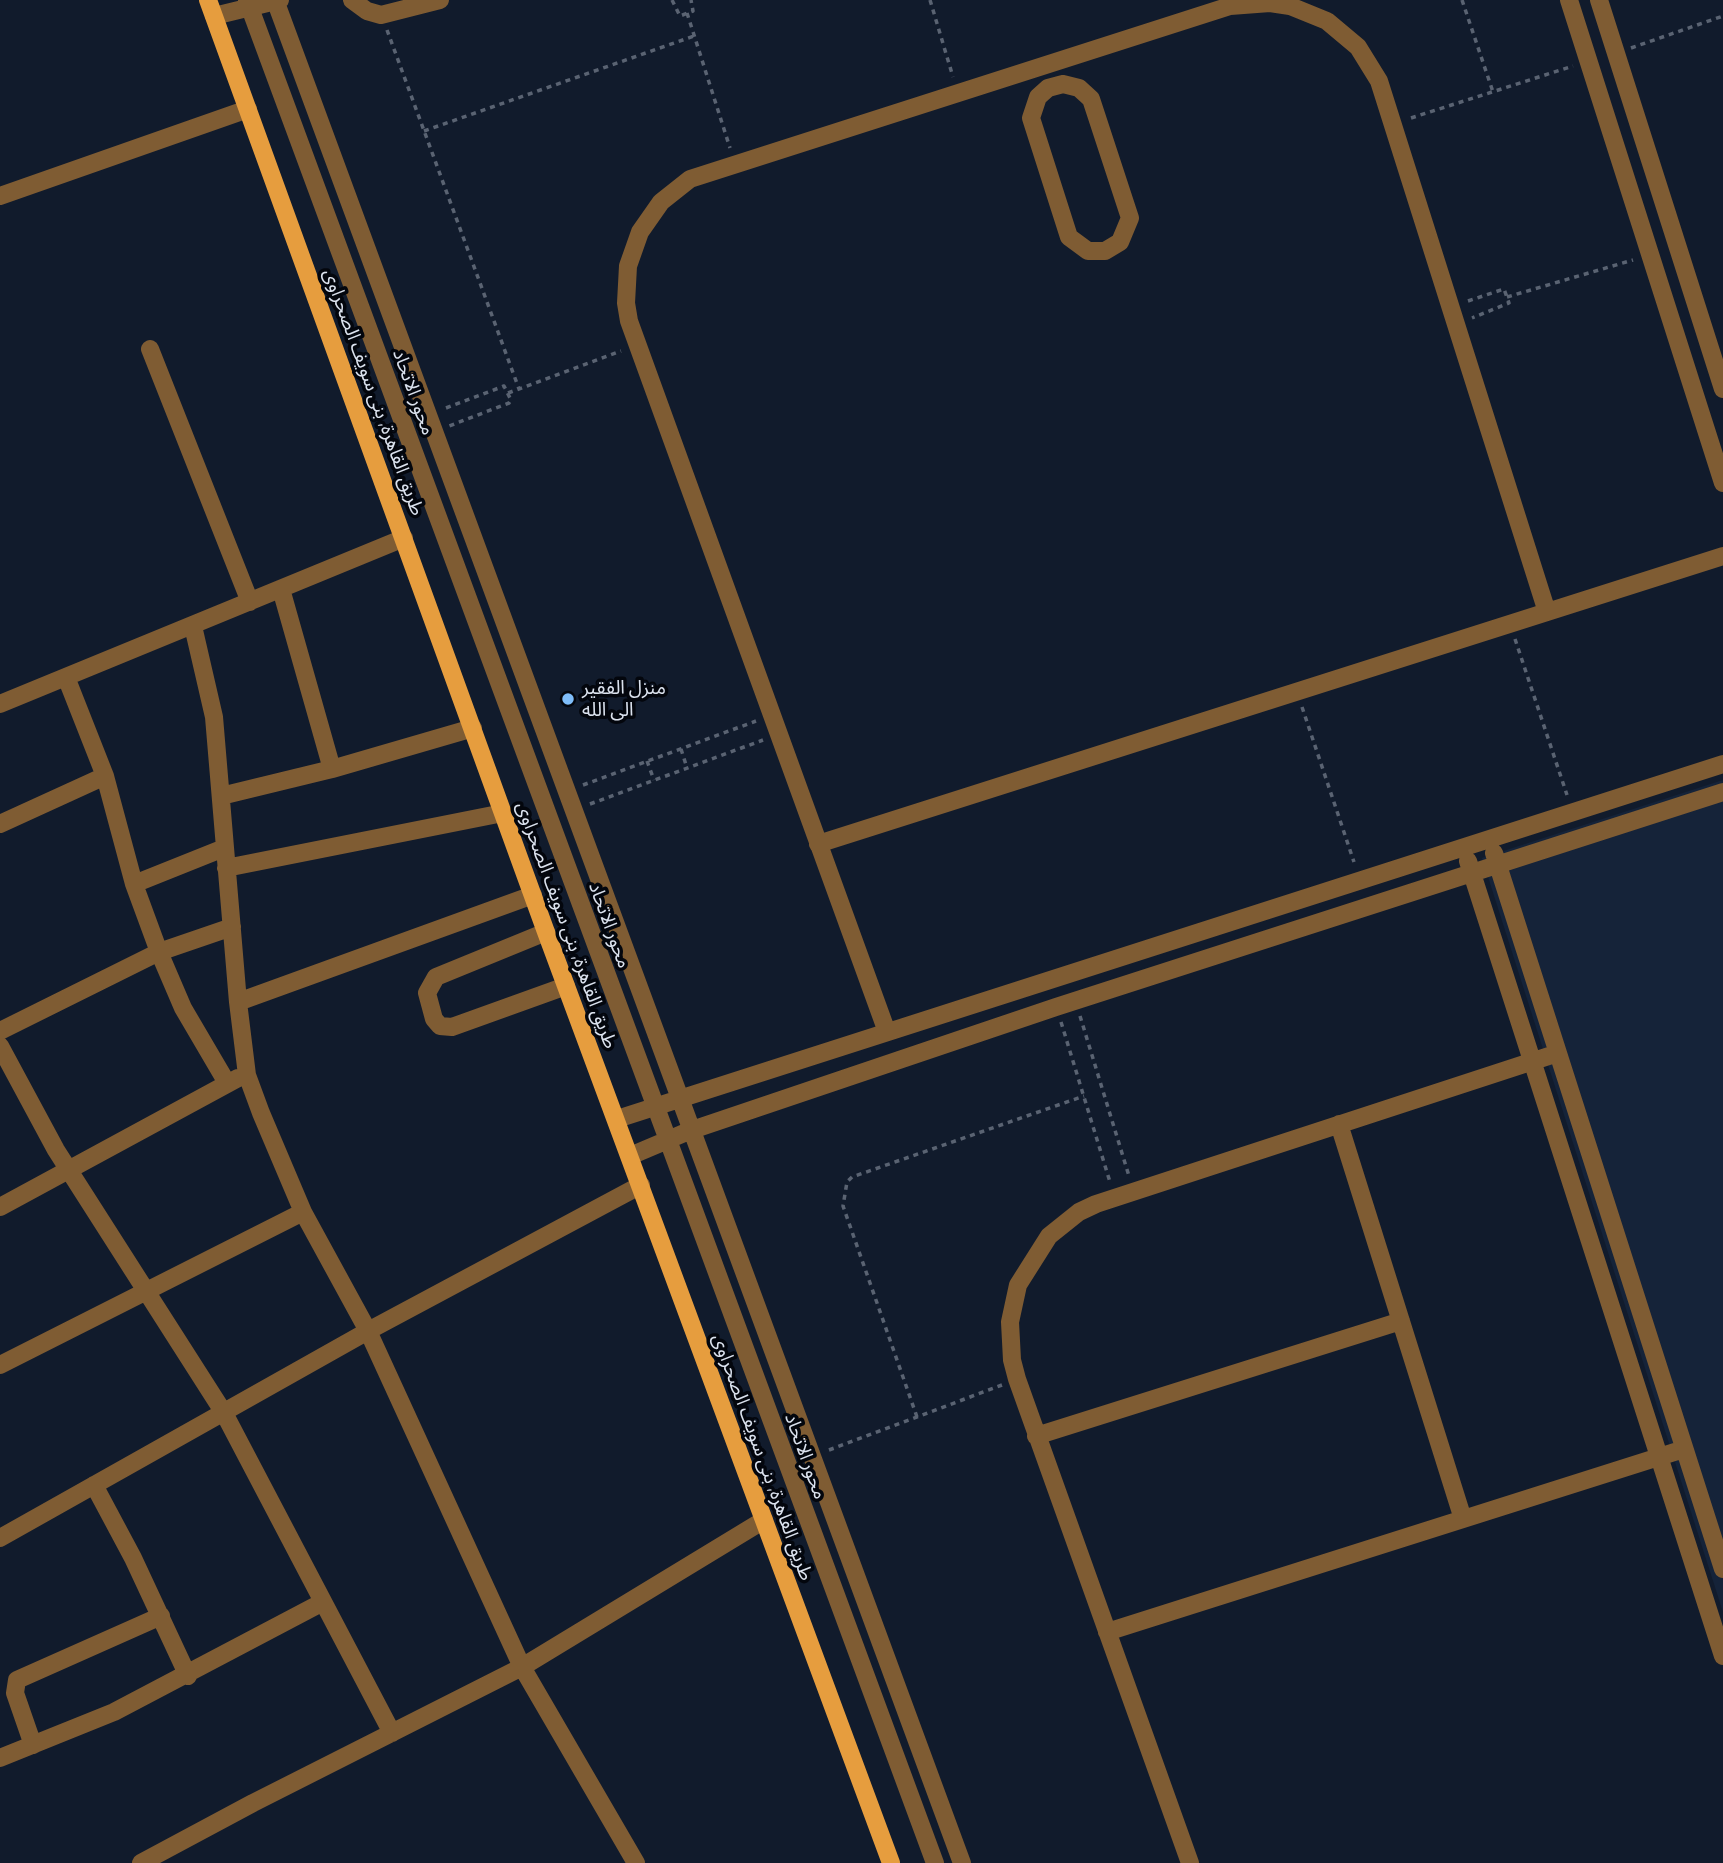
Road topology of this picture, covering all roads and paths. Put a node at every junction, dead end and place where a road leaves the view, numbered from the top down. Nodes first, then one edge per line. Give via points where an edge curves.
1 (277, 0) edge
2 (352, 0) edge
3 (440, 0) edge
4 (672, 0) edge
5 (691, 0) edge
6 (930, 0) edge
7 (1462, 0) edge
8 (1569, 0) edge
9 (1599, 0) edge
10 (248, 4) edge
11 (211, 8) edge
12 (687, 13) junction
13 (381, 15) junction
14 (1723, 16) edge
15 (694, 36) junction
16 (1616, 53) junction
17 (1589, 61) junction
18 (1049, 63) junction
19 (1055, 85) junction
20 (958, 92) junction
21 (1493, 92) junction
22 (248, 109) junction
23 (1394, 124) junction
24 (424, 131) junction
25 (735, 164) junction
26 (0, 196) edge
27 (1650, 255) junction
28 (1507, 297) junction
29 (1455, 315) junction
30 (638, 345) junction
31 (150, 349) dead end
32 (519, 389) junction
33 (1723, 389) edge
34 (508, 393) junction
35 (431, 423) junction
36 (1723, 483) edge
37 (404, 538) junction
38 (1723, 556) edge
39 (281, 589) junction
40 (250, 602) junction
41 (1547, 612) junction
42 (1510, 624) junction
43 (193, 626) junction
44 (66, 677) junction
45 (1296, 692) junction
46 (0, 704) edge
47 (771, 716) junction
48 (473, 728) junction
49 (778, 735) junction
50 (681, 749) junction
51 (647, 761) junction
52 (1723, 764) edge
53 (687, 768) junction
54 (332, 769) junction
55 (105, 776) junction
56 (654, 780) junction
57 (566, 791) junction
58 (1723, 792) edge
59 (221, 796) junction
60 (573, 810) junction
61 (503, 813) junction
62 (1573, 813) junction
63 (0, 824) edge
64 (1490, 839) junction
65 (818, 844) junction
66 (224, 848) junction
67 (1464, 848) junction
68 (1498, 864) junction
69 (226, 868) junction
70 (1472, 872) junction
71 (1361, 881) junction
72 (134, 884) junction
73 (533, 895) junction
74 (232, 927) junction
75 (546, 932) junction
76 (159, 953) junction
77 (566, 986) junction
78 (1075, 1001) junction
79 (237, 1002) junction
80 (1056, 1007) junction
81 (0, 1031) edge
82 (887, 1032) junction
83 (0, 1046) edge
84 (1558, 1053) junction
85 (1532, 1061) junction
86 (247, 1075) junction
87 (227, 1083) junction
88 (1083, 1096) junction
89 (679, 1101) junction
90 (655, 1108) junction
91 (617, 1119) junction
92 (1339, 1124) junction
93 (689, 1130) junction
94 (667, 1142) junction
95 (630, 1156) junction
96 (68, 1169) junction
97 (641, 1185) junction
98 (1133, 1191) junction
99 (1114, 1197) junction
100 (0, 1207) edge
101 (303, 1212) junction
102 (147, 1289) junction
103 (1401, 1321) junction
104 (368, 1331) junction
105 (0, 1365) edge
106 (1017, 1379) junction
107 (223, 1413) junction
108 (917, 1417) junction
109 (1036, 1436) junction
110 (1685, 1449) junction
111 (811, 1457) junction
112 (1659, 1457) junction
113 (94, 1485) junction
114 (1463, 1519) junction
115 (764, 1520) junction
116 (0, 1538) edge
117 (1723, 1569) edge
118 (323, 1602) junction
119 (161, 1616) junction
120 (1107, 1632) junction
121 (1723, 1656) edge
122 (522, 1667) junction
123 (188, 1676) junction
124 (392, 1732) junction
125 (33, 1745) junction
126 (0, 1758) edge
127 (141, 1863) edge
128 (635, 1863) edge
129 (891, 1863) edge
130 (935, 1863) edge
131 (962, 1863) edge
132 (1190, 1863) edge

1 - 10 street
1 - 35 street, محور الاتحاد
2 - 13 street via 367,12
3 - 13 street
4 - 12 path via 678,15
5 - 12 path via 694,9
6 - 20 path
7 - 21 path
8 - 17 street
9 - 16 street
10 - 11 street
10 - 90 street, محور الاتحاد
11 - 22 main road, طريق القاهرة, بنى سويف الصحراوى
12 - 15 path
13 - 24 path
14 - 16 path
15 - 24 path
15 - 25 path
16 - 33 street
17 - 21 path
17 - 27 street
18 - 19 street
18 - 20 street
18 - 23 street via 1230,6 1290,6 1327,21 1358,47 1380,81
19 - 19 street via 1038,97 1031,118 1069,237 1088,251 1105,251 1120,242 1130,218 1091,99 1079,88
20 - 25 street
21 - 23 path
22 - 26 street
22 - 37 main road, طريق القاهرة, بنى سويف الصحراوى
23 - 29 street
24 - 32 path
25 - 30 street via 690,179 655,209 640,232 626,285 629,321
27 - 28 path
27 - 36 street
28 - 29 path via 1507,307
28 - 29 path via 1504,289
29 - 41 street
30 - 32 path
30 - 47 street
31 - 40 street
32 - 34 path
34 - 35 path via 504,386
34 - 35 path via 509,403
35 - 57 street, محور الاتحاد
37 - 39 street
37 - 48 main road, طريق القاهرة, بنى سويف الصحراوى
38 - 41 street
39 - 40 street
39 - 54 street
40 - 43 street
41 - 42 street
42 - 45 street
42 - 62 path
43 - 44 street
43 - 59 street via 214,717
44 - 46 street
44 - 55 street
45 - 65 street
45 - 71 path
47 - 49 street
47 - 50 path
48 - 54 street
48 - 61 main road, طريق القاهرة, بنى سويف الصحراوى
49 - 53 path
49 - 65 street
50 - 51 path
50 - 53 path
51 - 56 path
51 - 57 path
52 - 62 street
53 - 56 path
54 - 59 street
55 - 63 street
55 - 72 street
56 - 60 path
57 - 60 street, محور الاتحاد
58 - 68 street
59 - 66 street
60 - 89 street, محور الاتحاد
61 - 69 street
61 - 73 main road, طريق القاهرة, بنى سويف الصحراوى
62 - 64 street
64 - 67 street
64 - 68 street
65 - 82 street
66 - 69 street
66 - 72 street
67 - 70 street
67 - 71 street
68 - 70 street
68 - 84 street
69 - 74 street
70 - 78 street
70 - 85 street
71 - 82 street
72 - 76 street
73 - 75 main road, طريق القاهرة, بنى سويف الصحراوى
73 - 79 street
74 - 76 street
74 - 79 street
75 - 77 main road, طريق القاهرة, بنى سويف الصحراوى
75 - 77 street via 436,977 427,993 434,1019 440,1026 452,1027
76 - 81 street
76 - 87 street via 183,1008
77 - 91 main road, طريق القاهرة, بنى سويف الصحراوى
78 - 80 street
78 - 98 path
79 - 86 street
80 - 88 path
80 - 93 street
82 - 89 street
83 - 96 street
84 - 85 street
84 - 110 street
85 - 92 street
85 - 112 street
86 - 87 street
86 - 101 street
87 - 96 street
88 - 99 path
88 - 108 path via 847,1182 844,1206
89 - 90 street
89 - 93 street, محور الاتحاد
90 - 91 street
90 - 94 street, محور الاتحاد
91 - 95 main road, طريق القاهرة, بنى سويف الصحراوى
92 - 98 street
92 - 103 street
93 - 94 street
93 - 111 street, محور الاتحاد
94 - 95 street
94 - 130 street, محور الاتحاد
95 - 97 main road, طريق القاهرة, بنى سويف الصحراوى
96 - 100 street
96 - 102 street
97 - 104 street
97 - 115 main road, طريق القاهرة, بنى سويف الصحراوى
98 - 99 street
99 - 106 street via 1063,1223 1027,1267 1018,1284 1010,1322
101 - 102 street
101 - 104 street
102 - 105 street
102 - 107 street
103 - 109 street
103 - 114 street
104 - 107 street
104 - 122 street
106 - 108 path
106 - 109 street
107 - 113 street
107 - 118 street
108 - 111 path
109 - 120 street
110 - 112 street
110 - 117 street
111 - 131 street, محور الاتحاد
112 - 114 street
112 - 121 street
113 - 116 street
113 - 119 street
114 - 120 street
115 - 122 street
115 - 129 main road, طريق القاهرة, بنى سويف الصحراوى
118 - 123 street
118 - 124 street
119 - 123 street
119 - 125 street via 17,1680 15,1693
120 - 132 street
122 - 124 street
122 - 128 street
123 - 125 street
124 - 127 street
125 - 126 street

